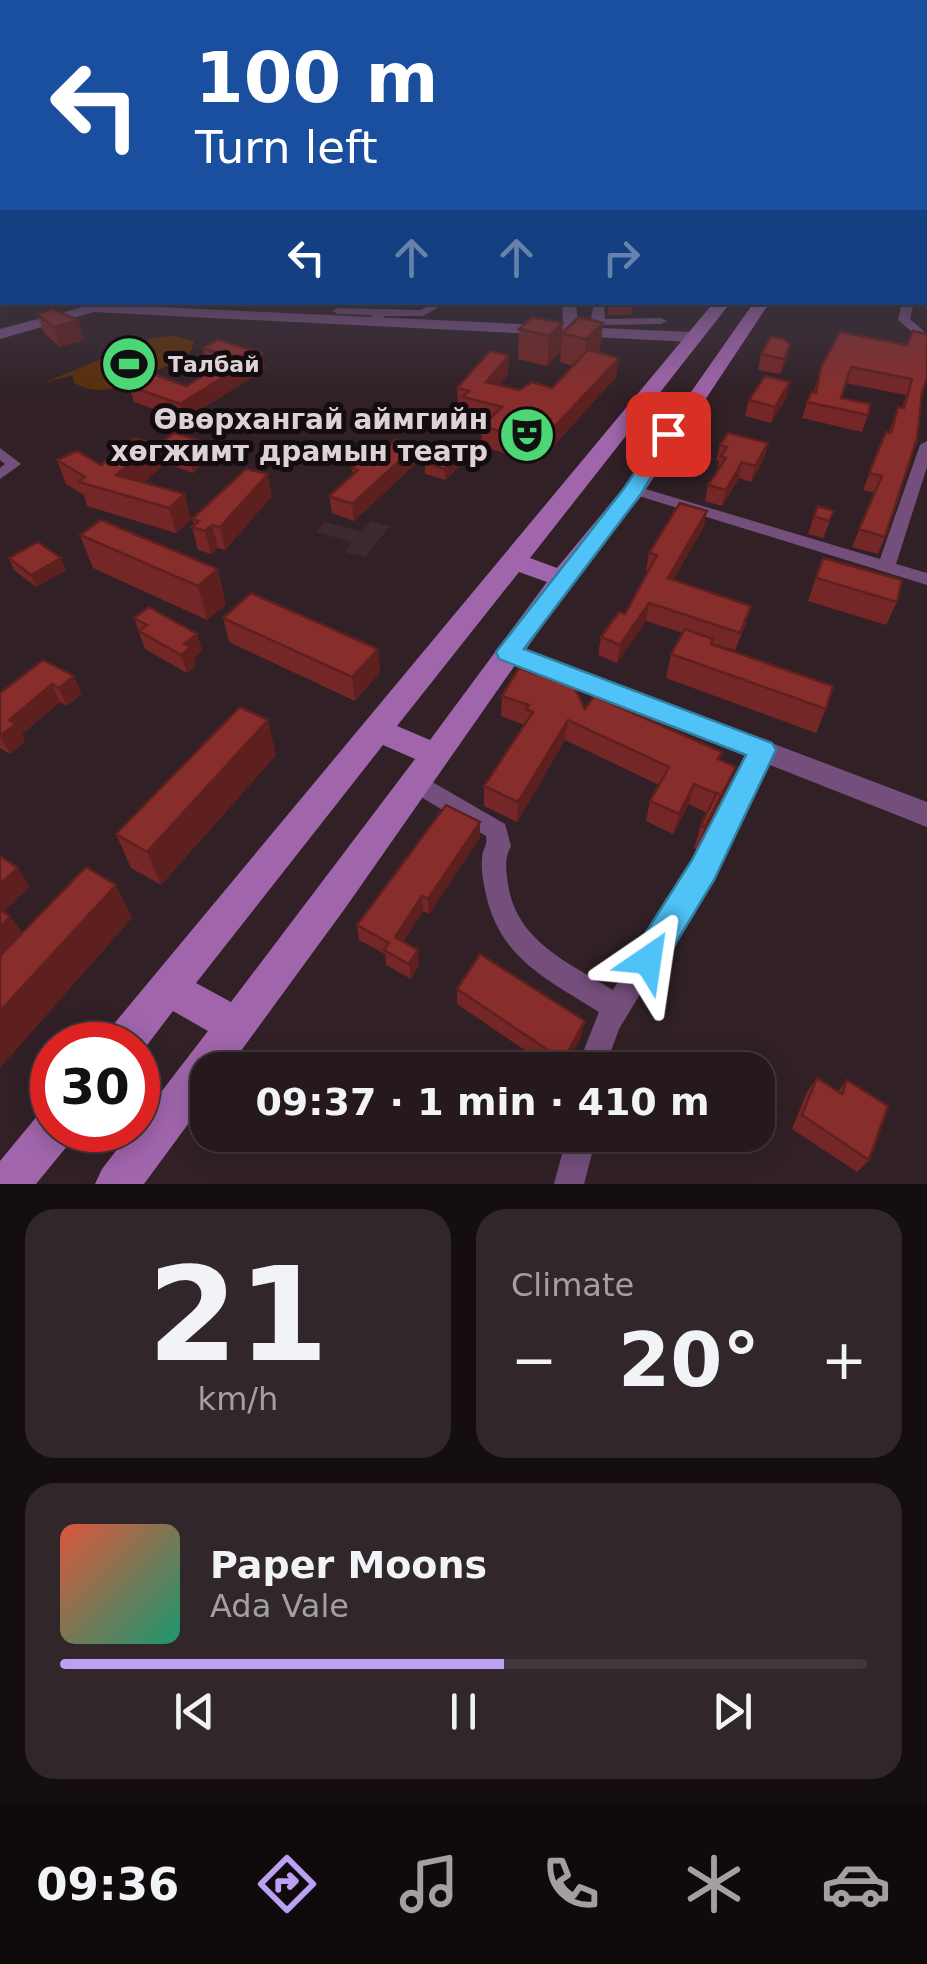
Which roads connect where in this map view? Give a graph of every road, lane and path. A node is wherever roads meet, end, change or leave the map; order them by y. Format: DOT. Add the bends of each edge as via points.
graph roads {
  1 [pos="438,305"];
  2 [pos="569,305"];
  3 [pos="720,305"];
  4 [pos="760,305"];
  5 [pos="907,305"];
  6 [pos="86,306"];
  7 [pos="598,306"];
  8 [pos="220,308"];
  9 [pos="338,311"];
  10 [pos="377,317"];
  11 [pos="571,331"];
  12 [pos="0,334"];
  13 [pos="683,337"];
  14 [pos="927,340"];
  15 [pos="625,423"];
  16 [pos="668,434"];
  17 [pos="927,446"];
  18 [pos="0,452"];
  19 [pos="0,475"];
  20 [pos="634,490"];
  21 [pos="512,560"];
  22 [pos="886,567"];
  23 [pos="562,579"];
  24 [pos="927,579"];
  25 [pos="508,652"];
  26 [pos="374,729"];
  27 [pos="762,750"];
  28 [pos="434,754"];
  29 [pos="414,782"];
  30 [pos="927,815"];
  31 [pos="168,988"];
  32 [pos="617,1008"];
  33 [pos="141,1022"];
  34 [pos="234,1024"];
  35 [pos="598,1052"];
  36 [pos="35,1152"];
  37 [pos="577,1152"];
  38 [pos="9,1184"];
  39 [pos="118,1184"];
  40 [pos="568,1184"];
  1 -- 10 [label="street" via="424,313"];
  2 -- 11 [label="street"];
  3 -- 13 [label="main road"];
  4 -- 16 [label="main road"];
  5 -- 14 [label="street" via="904,320"];
  6 -- 8 [label="street"];
  6 -- 12 [label="street"];
  7 -- 13 [label="street" via="602,323 660,320"];
  8 -- 10 [label="street"];
  9 -- 10 [label="street"];
  10 -- 11 [label="street"];
  11 -- 13 [label="street"];
  13 -- 15 [label="main road"];
  15 -- 16 [label="main road"];
  15 -- 21 [label="main road"];
  16 -- 20 [label="main road"];
  17 -- 22 [label="street"];
  18 -- 19 [label="street" via="14,464"];
  20 -- 22 [label="street"];
  20 -- 23 [label="main road"];
  21 -- 23 [label="main road"];
  21 -- 26 [label="main road"];
  22 -- 24 [label="street"];
  23 -- 25 [label="main road"];
  25 -- 27 [label="street"];
  25 -- 28 [label="main road"];
  26 -- 28 [label="main road"];
  26 -- 31 [label="main road"];
  27 -- 30 [label="street"];
  27 -- 32 [label="street" via="703,870"];
  28 -- 29 [label="main road"];
  29 -- 32 [label="street" via="498,832 500,846 492,856 500,916 529,954"];
  29 -- 34 [label="main road"];
  31 -- 33 [label="main road"];
  31 -- 34 [label="main road"];
  32 -- 35 [label="street"];
  34 -- 39 [label="main road"];
  36 -- 38 [label="main road"];
  37 -- 40 [label="street"];
}
